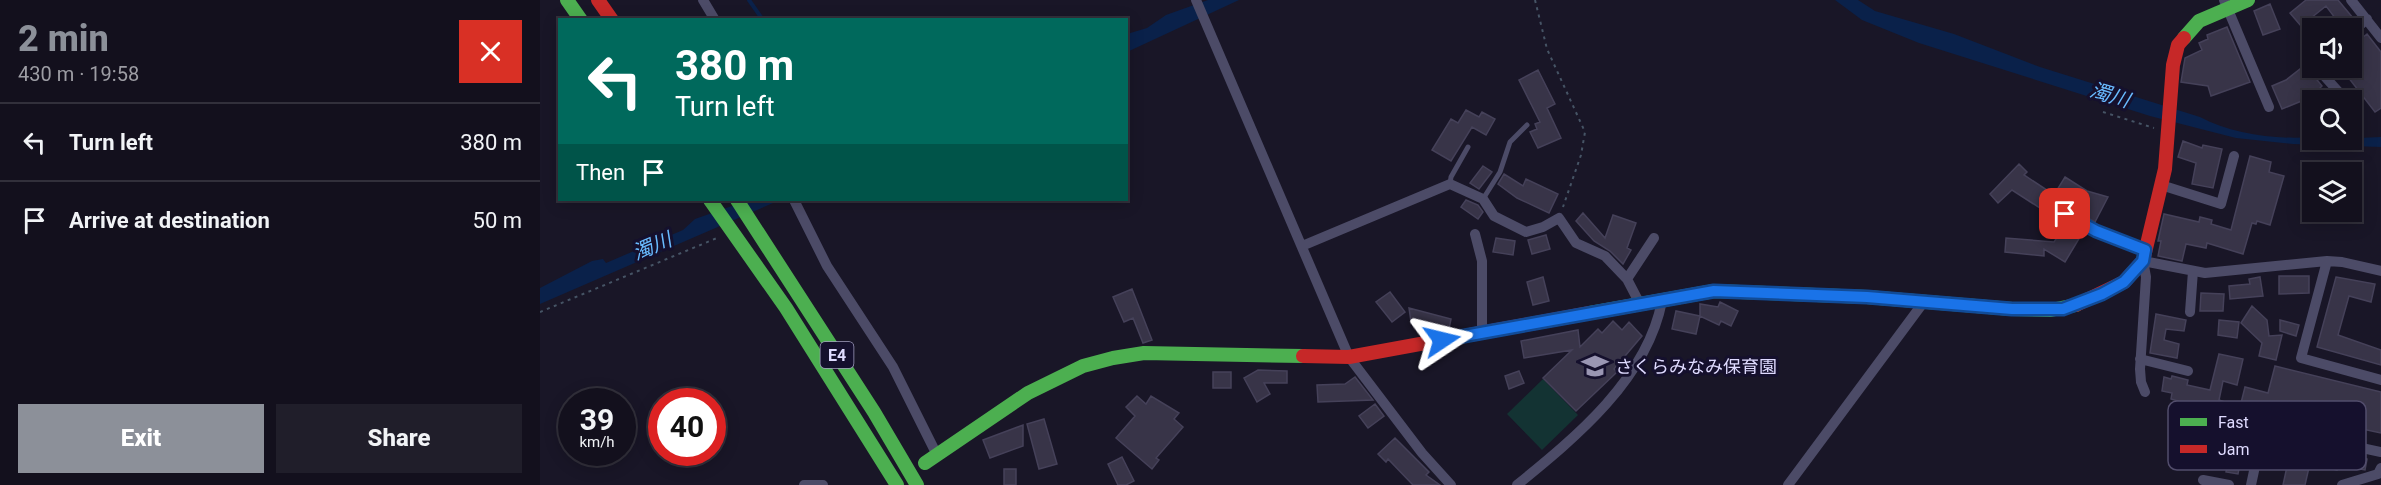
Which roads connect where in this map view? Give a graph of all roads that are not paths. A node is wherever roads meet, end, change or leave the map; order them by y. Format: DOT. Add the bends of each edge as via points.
graph roads {
  1 [pos="567,0"];
  2 [pos="598,0"];
  3 [pos="703,0"];
  4 [pos="1196,0"];
  5 [pos="2248,0"];
  6 [pos="2351,0"];
  7 [pos="2227,4"];
  8 [pos="580,18"];
  9 [pos="611,18"];
  10 [pos="714,18"];
  11 [pos="2367,19"];
  12 [pos="2362,23"];
  13 [pos="2381,38"];
  14 [pos="2326,78"];
  15 [pos="2337,90"];
  16 [pos="2269,107"];
  17 [pos="1527,125"];
  18 [pos="1468,147"];
  19 [pos="2234,156"];
  20 [pos="1450,184"];
  21 [pos="2161,185"];
  22 [pos="1482,199"];
  23 [pos="711,201"];
  24 [pos="738,201"];
  25 [pos="795,201"];
  26 [pos="2053,227"];
  27 [pos="1475,234"];
  28 [pos="1654,238"];
  29 [pos="1302,246"];
  30 [pos="2144,256"];
  31 [pos="2327,261"];
  32 [pos="2193,271"];
  33 [pos="2381,271"];
  34 [pos="1627,279"];
  35 [pos="1662,301"];
  36 [pos="1923,303"];
  37 [pos="1640,304"];
  38 [pos="2190,312"];
  39 [pos="1482,333"];
  40 [pos="1349,357"];
  41 [pos="2140,359"];
  42 [pos="2188,371"];
  43 [pos="2381,380"];
  44 [pos="2145,392"];
  45 [pos="2366,449"];
  46 [pos="2381,452"];
  47 [pos="931,459"];
  48 [pos="2254,470"];
  49 [pos="2381,470"];
  50 [pos="2204,480"];
  51 [pos="804,485"];
  52 [pos="823,485"];
  53 [pos="897,485"];
  54 [pos="917,485"];
  55 [pos="1451,485"];
  56 [pos="1517,485"];
  57 [pos="1788,485"];
  58 [pos="2229,485"];
  59 [pos="2251,485"];
  60 [pos="2342,485"];
  1 -- 8 [label="main road"];
  2 -- 9 [label="main road"];
  3 -- 10 [label="street"];
  4 -- 29 [label="street"];
  5 -- 7 [label="main road"];
  6 -- 11 [label="street"];
  7 -- 16 [label="street"];
  7 -- 21 [label="main road" via="2184,35 2174,56"];
  11 -- 12 [label="street"];
  11 -- 13 [label="street"];
  14 -- 15 [label="street"];
  17 -- 22 [label="lane" via="1510,142 1500,172"];
  18 -- 20 [label="lane"];
  19 -- 21 [label="street" via="2221,204"];
  20 -- 22 [label="street"];
  20 -- 29 [label="street"];
  21 -- 30 [label="main road"];
  22 -- 34 [label="street" via="1494,216 1526,232 1559,218 1576,243 1605,256"];
  23 -- 53 [label="main road, E4" via="792,318"];
  24 -- 54 [label="main road, E4"];
  25 -- 47 [label="street" via="827,266 893,367"];
  26 -- 30 [label="street" via="2065,214"];
  27 -- 39 [label="street" via="1482,261"];
  28 -- 34 [label="street"];
  29 -- 40 [label="street"];
  30 -- 32 [label="street"];
  30 -- 36 [label="main road" via="2124,282 2063,309"];
  30 -- 41 [label="street"];
  31 -- 32 [label="street"];
  31 -- 33 [label="street"];
  31 -- 43 [label="street" via="2301,358"];
  32 -- 38 [label="street"];
  34 -- 37 [label="street"];
  35 -- 36 [label="main road" via="1714,291 1737,291"];
  35 -- 37 [label="main road"];
  35 -- 56 [label="street" via="1653,333 1635,366 1605,405"];
  36 -- 57 [label="street"];
  37 -- 39 [label="main road"];
  39 -- 40 [label="main road"];
  40 -- 47 [label="main road" via="1144,353 1114,356 1070,370 1018,399"];
  40 -- 55 [label="street"];
  41 -- 42 [label="street"];
  41 -- 44 [label="street"];
  45 -- 46 [label="street"];
  48 -- 59 [label="street"];
  49 -- 60 [label="street"];
  50 -- 58 [label="street"];
  51 -- 52 [label="street"];
}
